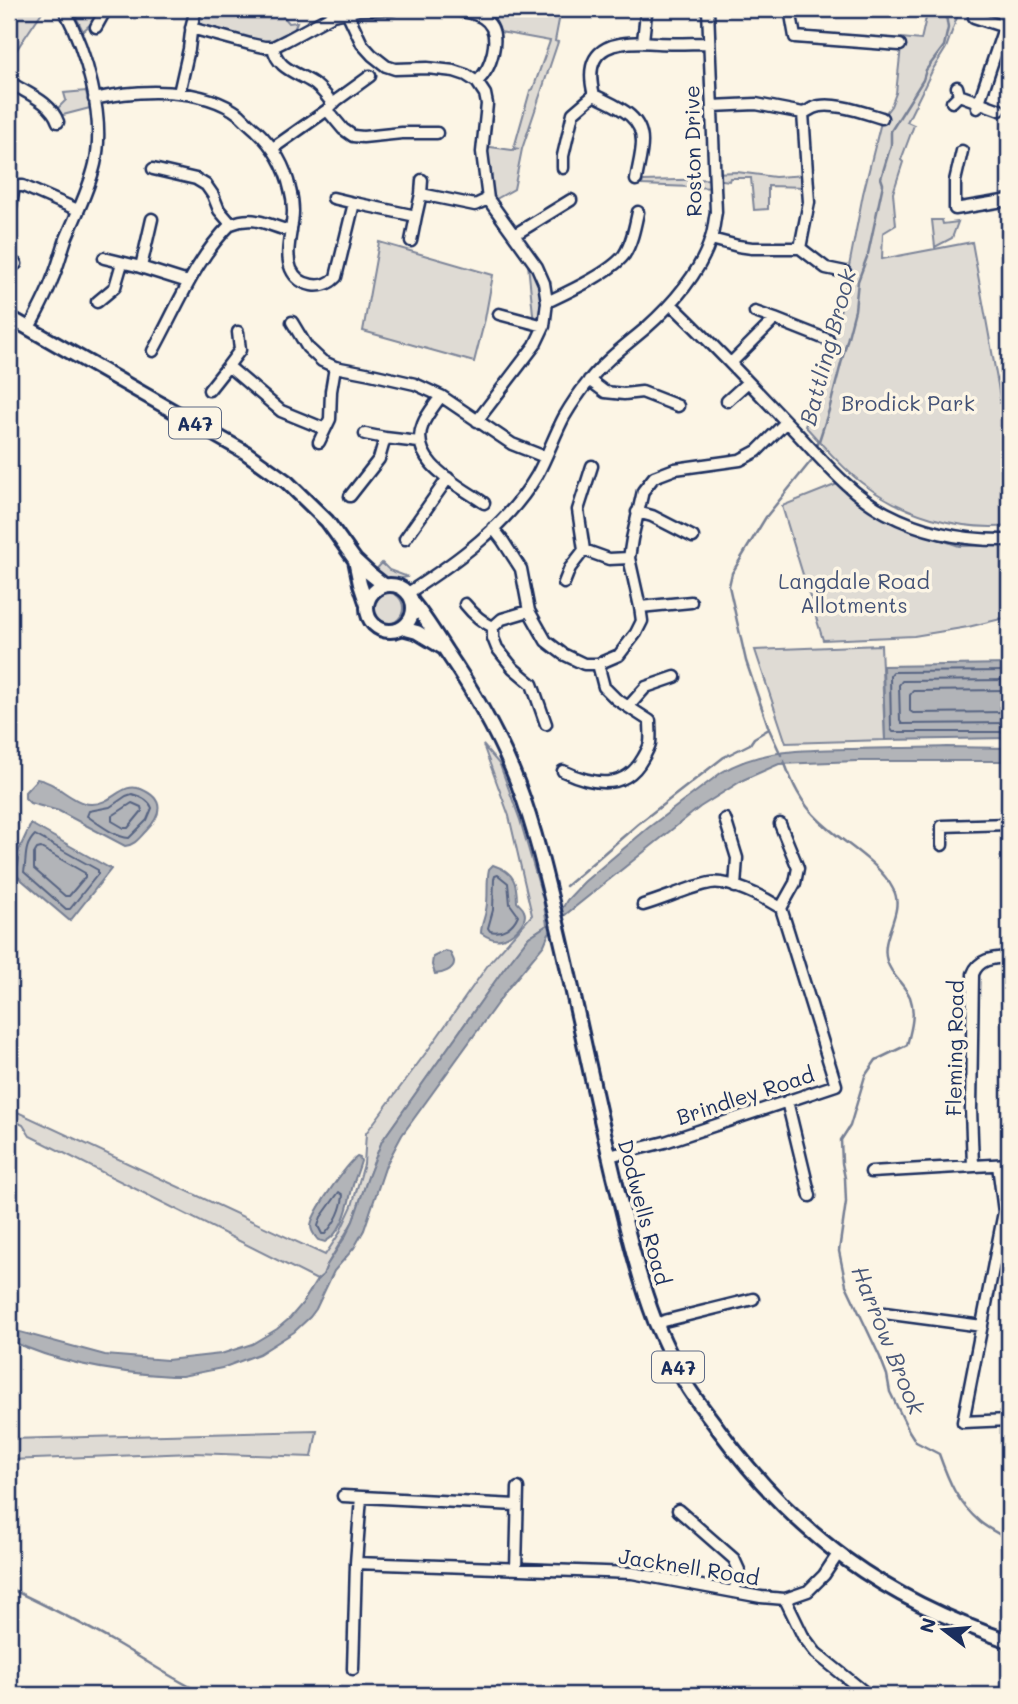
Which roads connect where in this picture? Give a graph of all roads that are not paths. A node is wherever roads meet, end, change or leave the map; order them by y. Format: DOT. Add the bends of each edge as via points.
graph roads {
  1 [pos="64,9"];
  2 [pos="106,9"];
  3 [pos="197,9"];
  4 [pos="393,9"];
  5 [pos="444,9"];
  6 [pos="645,9"];
  7 [pos="708,9"];
  8 [pos="790,9"];
  9 [pos="347,12"];
  10 [pos="1009,13"];
  11 [pos="974,17"];
  12 [pos="96,27"];
  13 [pos="1005,27"];
  14 [pos="191,28"];
  15 [pos="643,41"];
  16 [pos="709,43"];
  17 [pos="900,45"];
  18 [pos="272,47"];
  19 [pos="370,76"];
  20 [pos="477,82"];
  21 [pos="179,93"];
  22 [pos="956,94"];
  23 [pos="9,95"];
  24 [pos="594,95"];
  25 [pos="94,99"];
  26 [pos="978,105"];
  27 [pos="712,106"];
  28 [pos="330,107"];
  29 [pos="1000,110"];
  30 [pos="803,113"];
  31 [pos="882,118"];
  32 [pos="58,122"];
  33 [pos="427,145"];
  34 [pos="273,148"];
  35 [pos="962,151"];
  36 [pos="153,169"];
  37 [pos="563,169"];
  38 [pos="422,180"];
  39 [pos="636,180"];
  40 [pos="11,183"];
  41 [pos="421,194"];
  42 [pos="332,198"];
  43 [pos="488,199"];
  44 [pos="571,200"];
  45 [pos="1009,200"];
  46 [pos="354,203"];
  47 [pos="78,210"];
  48 [pos="638,212"];
  49 [pos="416,216"];
  50 [pos="152,219"];
  51 [pos="9,220"];
  52 [pos="231,224"];
  53 [pos="291,231"];
  54 [pos="514,235"];
  55 [pos="711,239"];
  56 [pos="411,241"];
  57 [pos="800,248"];
  58 [pos="104,258"];
  59 [pos="122,263"];
  60 [pos="141,267"];
  61 [pos="845,272"];
  62 [pos="188,282"];
  63 [pos="97,302"];
  64 [pos="547,302"];
  65 [pos="672,305"];
  66 [pos="755,312"];
  67 [pos="499,314"];
  68 [pos="9,317"];
  69 [pos="775,319"];
  70 [pos="292,323"];
  71 [pos="544,326"];
  72 [pos="29,328"];
  73 [pos="238,332"];
  74 [pos="828,340"];
  75 [pos="153,351"];
  76 [pos="731,363"];
  77 [pos="228,366"];
  78 [pos="335,367"];
  79 [pos="589,380"];
  80 [pos="748,382"];
  81 [pos="209,390"];
  82 [pos="441,396"];
  83 [pos="727,401"];
  84 [pos="678,406"];
  85 [pos="477,421"];
  86 [pos="786,422"];
  87 [pos="325,429"];
  88 [pos="365,434"];
  89 [pos="385,438"];
  90 [pos="319,442"];
  91 [pos="419,442"];
  92 [pos="545,457"];
  93 [pos="592,466"];
  94 [pos="448,478"];
  95 [pos="350,496"];
  96 [pos="484,503"];
  97 [pos="637,512"];
  98 [pos="493,528"];
  99 [pos="694,537"];
  100 [pos="405,539"];
  101 [pos="1009,540"];
  102 [pos="584,550"];
  103 [pos="629,558"];
  104 [pos="355,560"];
  105 [pos="564,583"];
  106 [pos="384,585"];
  107 [pos="411,598"];
  108 [pos="691,602"];
  109 [pos="465,604"];
  110 [pos="367,605"];
  111 [pos="640,607"];
  112 [pos="529,611"];
  113 [pos="494,627"];
  114 [pos="402,628"];
  115 [pos="446,649"];
  116 [pos="598,664"];
  117 [pos="675,677"];
  118 [pos="629,706"];
  119 [pos="546,724"];
  120 [pos="563,771"];
  121 [pos="725,819"];
  122 [pos="780,824"];
  123 [pos="1009,824"];
  124 [pos="942,845"];
  125 [pos="735,887"];
  126 [pos="643,905"];
  127 [pos="781,908"];
  128 [pos="1009,957"];
  129 [pos="787,1101"];
  130 [pos="609,1156"];
  131 [pos="1009,1164"];
  132 [pos="998,1165"];
  133 [pos="973,1166"];
  134 [pos="871,1172"];
  135 [pos="810,1196"];
  136 [pos="753,1299"];
  137 [pos="884,1313"];
  138 [pos="657,1325"];
  139 [pos="982,1326"];
  140 [pos="1009,1420"];
  141 [pos="518,1488"];
  142 [pos="342,1496"];
  143 [pos="361,1497"];
  144 [pos="516,1505"];
  145 [pos="678,1510"];
  146 [pos="838,1554"];
  147 [pos="356,1563"];
  148 [pos="516,1569"];
  149 [pos="734,1592"];
  150 [pos="785,1599"];
  151 [pos="1009,1641"];
  152 [pos="353,1669"];
  153 [pos="868,1695"];
  1 -- 25 [label="street" via="83,52"];
  2 -- 12 [label="street"];
  3 -- 14 [label="street"];
  4 -- 9 [label="street"];
  5 -- 20 [label="street" via="486,19 495,31 492,58"];
  6 -- 15 [label="street"];
  7 -- 16 [label="street, Roston Drive"];
  8 -- 17 [label="street" via="795,37"];
  9 -- 18 [label="street"];
  9 -- 20 [label="street" via="362,44 386,66 454,71"];
  10 -- 13 [label="street"];
  11 -- 13 [label="street"];
  13 -- 26 [label="street"];
  14 -- 18 [label="street"];
  14 -- 21 [label="street"];
  15 -- 16 [label="street"];
  15 -- 24 [label="street" via="607,47 598,54 590,81"];
  16 -- 27 [label="street, Roston Drive"];
  18 -- 28 [label="street" via="277,61 315,85"];
  19 -- 28 [label="street"];
  20 -- 43 [label="street" via="487,104 482,152"];
  21 -- 25 [label="street" via="150,91"];
  21 -- 34 [label="street" via="213,101 238,114"];
  22 -- 26 [label="street"];
  23 -- 32 [label="street" via="14,84 47,105"];
  24 -- 37 [label="street" via="573,113"];
  24 -- 39 [label="street" via="629,113 640,130"];
  25 -- 47 [label="street" via="97,153"];
  26 -- 29 [label="street"];
  27 -- 30 [label="street" via="756,104"];
  27 -- 55 [label="street, Roston Drive" via="716,212"];
  28 -- 33 [label="street" via="353,136 432,133"];
  28 -- 34 [label="street"];
  30 -- 31 [label="street" via="829,105"];
  30 -- 57 [label="street" via="809,205"];
  34 -- 53 [label="street" via="290,188"];
  35 -- 45 [label="street" via="955,209"];
  36 -- 52 [label="street" via="206,185"];
  38 -- 41 [label="street"];
  40 -- 47 [label="street"];
  40 -- 51 [label="street"];
  41 -- 43 [label="street" via="475,205"];
  41 -- 49 [label="street"];
  42 -- 46 [label="street"];
  43 -- 54 [label="street"];
  44 -- 54 [label="street"];
  46 -- 49 [label="street"];
  46 -- 53 [label="street" via="331,282 311,285 298,280 288,259"];
  47 -- 72 [label="street" via="53,280"];
  48 -- 64 [label="street" via="624,254 610,268"];
  49 -- 56 [label="street"];
  50 -- 60 [label="street"];
  52 -- 53 [label="street" via="254,219"];
  52 -- 62 [label="street"];
  54 -- 64 [label="street" via="537,267"];
  55 -- 57 [label="street" via="752,248"];
  55 -- 65 [label="street, Roston Drive"];
  57 -- 61 [label="street" via="826,268"];
  58 -- 59 [label="street"];
  59 -- 60 [label="street"];
  59 -- 63 [label="street" via="115,287"];
  60 -- 62 [label="street"];
  62 -- 75 [label="street"];
  64 -- 71 [label="street"];
  65 -- 76 [label="street"];
  65 -- 79 [label="street, Roston Drive"];
  66 -- 69 [label="street"];
  67 -- 71 [label="street"];
  68 -- 72 [label="main road, A47"];
  69 -- 74 [label="street"];
  69 -- 76 [label="street"];
  70 -- 78 [label="street" via="307,346"];
  71 -- 85 [label="street" via="535,345"];
  72 -- 104 [label="main road, A47" via="245,452 287,482 327,521"];
  73 -- 77 [label="street" via="240,349"];
  76 -- 80 [label="street"];
  77 -- 81 [label="street"];
  77 -- 87 [label="street" via="281,411"];
  78 -- 82 [label="street" via="415,384"];
  78 -- 87 [label="street"];
  79 -- 84 [label="street" via="605,391 642,392"];
  79 -- 92 [label="street, Roston Drive"];
  80 -- 83 [label="street"];
  80 -- 86 [label="street"];
  82 -- 85 [label="street"];
  82 -- 91 [label="street" via="423,425"];
  85 -- 92 [label="street" via="512,444"];
  86 -- 97 [label="street" via="757,451 740,460 676,468 654,477 643,491"];
  86 -- 101 [label="street" via="856,492 884,512 936,533"];
  87 -- 90 [label="street"];
  88 -- 89 [label="street"];
  89 -- 91 [label="street"];
  89 -- 95 [label="street" via="379,459"];
  91 -- 94 [label="street" via="428,461"];
  92 -- 98 [label="street, Roston Drive" via="520,500"];
  93 -- 102 [label="street" via="578,510"];
  94 -- 96 [label="street"];
  94 -- 100 [label="street"];
  97 -- 99 [label="street"];
  97 -- 103 [label="street"];
  98 -- 107 [label="street, Roston Drive"];
  98 -- 112 [label="street" via="521,569"];
  102 -- 103 [label="street" via="609,559"];
  102 -- 105 [label="street"];
  103 -- 111 [label="street"];
  104 -- 106 [label="main road, A47"];
  104 -- 110 [label="main road, A47"];
  106 -- 107 [label="main road" via="397,585"];
  106 -- 110 [label="main road" via="373,592"];
  107 -- 114 [label="main road" via="411,618"];
  107 -- 115 [label="main road, Dodwells Road / A47"];
  108 -- 111 [label="street"];
  109 -- 113 [label="street"];
  110 -- 114 [label="main road" via="369,619 380,629"];
  111 -- 116 [label="street" via="642,621 636,633 619,655"];
  112 -- 113 [label="street" via="502,619"];
  112 -- 116 [label="street" via="547,641 563,654 584,664"];
  113 -- 119 [label="street" via="497,648 532,684"];
  114 -- 115 [label="main road, Dodwells Road / A47"];
  115 -- 130 [label="main road, Dodwells Road / A47" via="472,690 517,782 552,902"];
  116 -- 118 [label="street" via="604,687"];
  117 -- 118 [label="street" via="646,687"];
  118 -- 120 [label="street" via="650,721 650,746 638,769 618,781 598,783"];
  121 -- 125 [label="street" via="737,858"];
  122 -- 127 [label="street" via="798,868 796,883"];
  123 -- 124 [label="street" via="942,826"];
  125 -- 126 [label="street" via="712,882"];
  125 -- 127 [label="street"];
  127 -- 129 [label="street, Brindley Road" via="836,1085"];
  128 -- 133 [label="street, Fleming Road" via="985,960 973,974"];
  129 -- 130 [label="street, Brindley Road"];
  129 -- 135 [label="street"];
  130 -- 138 [label="main road, Dodwells Road / A47"];
  131 -- 132 [label="street"];
  132 -- 133 [label="street"];
  132 -- 139 [label="street" via="1004,1212"];
  133 -- 134 [label="street"];
  136 -- 138 [label="street"];
  137 -- 139 [label="street"];
  138 -- 146 [label="main road, Dodwells Road / A47" via="689,1390 731,1446 791,1515"];
  139 -- 140 [label="street" via="963,1422"];
  141 -- 144 [label="street"];
  142 -- 143 [label="street"];
  143 -- 144 [label="street"];
  143 -- 147 [label="street"];
  144 -- 148 [label="street"];
  145 -- 149 [label="street" via="734,1559 739,1570"];
  146 -- 150 [label="street, Jacknell Road" via="808,1591"];
  146 -- 151 [label="main road, Dodwells Road / A47" via="917,1603"];
  147 -- 148 [label="street, Jacknell Road"];
  147 -- 152 [label="street"];
  148 -- 149 [label="street, Jacknell Road" via="632,1573"];
  149 -- 150 [label="street, Jacknell Road"];
  150 -- 153 [label="street" via="816,1653"];
}
